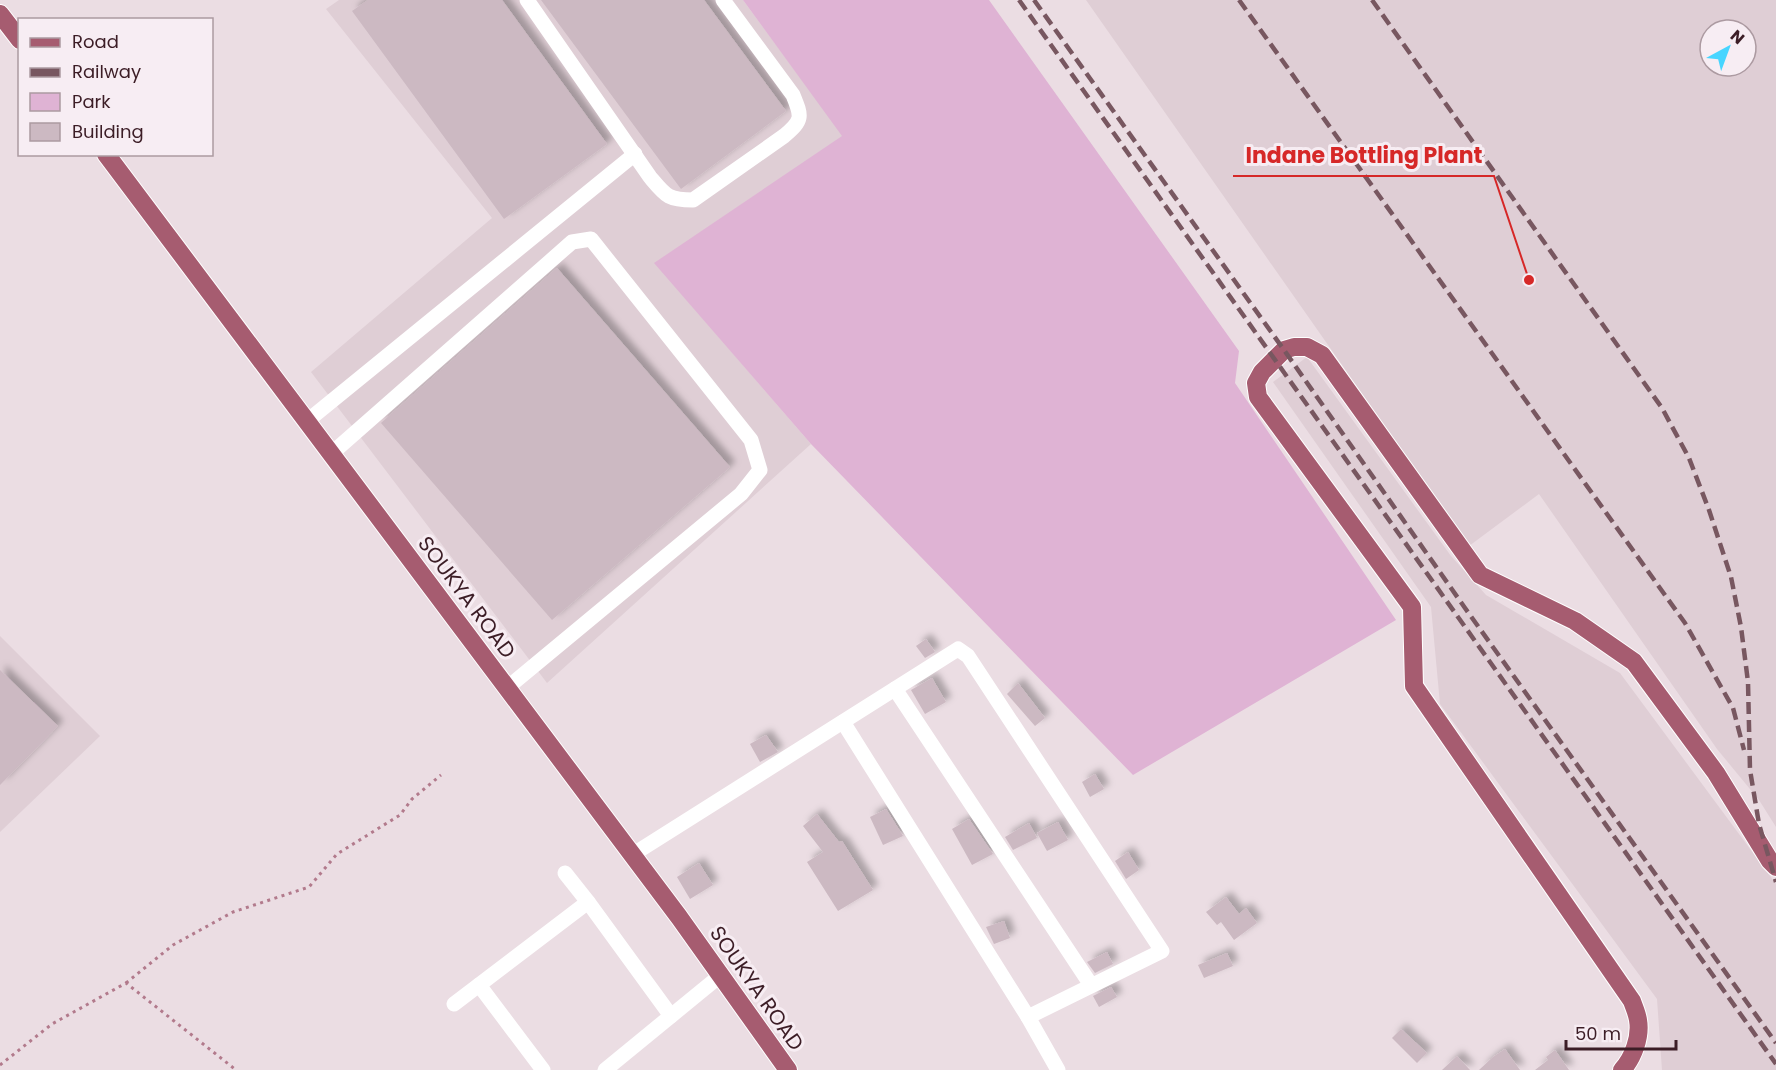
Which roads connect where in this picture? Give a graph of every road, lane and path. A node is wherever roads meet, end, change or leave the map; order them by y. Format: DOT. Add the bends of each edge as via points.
graph roads {
  1 [pos="527,0"];
  2 [pos="723,0"];
  3 [pos="0,14"];
  4 [pos="18,37"];
  5 [pos="635,154"];
  6 [pos="107,156"];
  7 [pos="306,422"];
  8 [pos="331,454"];
  9 [pos="507,688"];
  10 [pos="895,688"];
  11 [pos="843,722"];
  12 [pos="441,775"];
  13 [pos="632,855"];
  14 [pos="1776,867"];
  15 [pos="565,873"];
  16 [pos="588,902"];
  17 [pos="721,975"];
  18 [pos="126,983"];
  19 [pos="479,985"];
  20 [pos="1091,985"];
  21 [pos="454,1004"];
  22 [pos="671,1016"];
  23 [pos="1028,1017"];
  24 [pos="0,1065"];
  25 [pos="236,1070"];
  26 [pos="543,1070"];
  27 [pos="605,1070"];
  28 [pos="788,1070"];
  29 [pos="1058,1070"];
  30 [pos="1622,1070"];
  1 -- 5 [label="street"];
  2 -- 5 [label="street" via="793,95 800,112 796,126 693,200 676,200 664,194"];
  3 -- 4 [label="main road"];
  5 -- 7 [label="street"];
  6 -- 7 [label="main road, SOUKYA ROAD"];
  7 -- 8 [label="main road, SOUKYA ROAD"];
  8 -- 9 [label="main road, SOUKYA ROAD"];
  8 -- 9 [label="street" via="572,242 591,239 751,440 760,470 741,494"];
  9 -- 13 [label="main road, SOUKYA ROAD"];
  10 -- 11 [label="street"];
  10 -- 20 [label="street"];
  10 -- 20 [label="street" via="958,649 968,656 1162,951"];
  11 -- 13 [label="street"];
  11 -- 23 [label="street"];
  12 -- 18 [label="path" via="412,799 400,815 337,854 309,887 233,912 173,945"];
  13 -- 17 [label="main road, SOUKYA ROAD"];
  14 -- 30 [label="main road" via="1716,773 1634,662 1575,621 1480,575 1322,355 1307,347 1294,347 1274,359 1256,383 1258,397 1412,607 1414,686 1632,1001 1639,1021 1636,1043"];
  15 -- 16 [label="street"];
  16 -- 19 [label="street"];
  16 -- 22 [label="street"];
  17 -- 22 [label="street"];
  17 -- 28 [label="main road, SOUKYA ROAD"];
  18 -- 24 [label="path" via="52,1024"];
  18 -- 25 [label="path"];
  19 -- 21 [label="street"];
  19 -- 26 [label="street"];
  20 -- 23 [label="street"];
  22 -- 27 [label="street"];
  23 -- 29 [label="street"];
}
